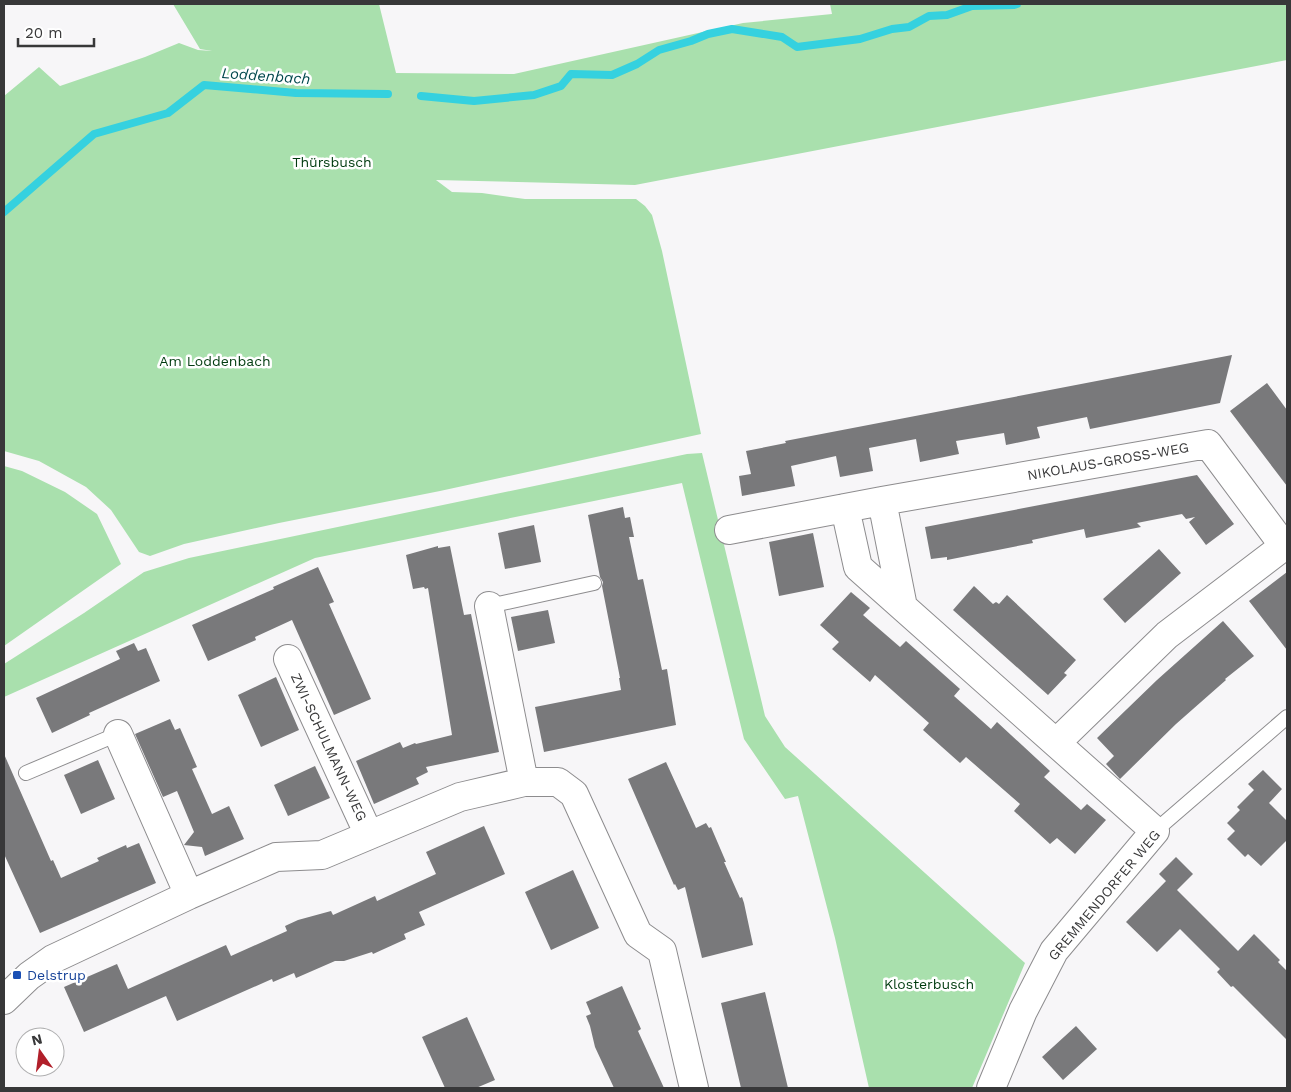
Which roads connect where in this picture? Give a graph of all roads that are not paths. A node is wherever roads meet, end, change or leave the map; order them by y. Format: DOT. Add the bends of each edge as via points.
graph roads {
  1 [pos="882,501"];
  2 [pos="845,508"];
  3 [pos="729,530"];
  4 [pos="1285,544"];
  5 [pos="594,583"];
  6 [pos="489,606"];
  7 [pos="903,607"];
  8 [pos="288,659"];
  9 [pos="1287,717"];
  10 [pos="118,734"];
  11 [pos="1056,743"];
  12 [pos="26,773"];
  13 [pos="524,782"];
  14 [pos="1155,831"];
  15 [pos="369,835"];
  16 [pos="189,895"];
  17 [pos="6,998"];
  18 [pos="694,1088"];
  19 [pos="991,1088"];
  1 -- 2 [label="street, NIKOLAUS-GROSS-WEG"];
  1 -- 4 [label="street, NIKOLAUS-GROSS-WEG" via="1208,444"];
  1 -- 7 [label="street"];
  2 -- 3 [label="street, NIKOLAUS-GROSS-WEG"];
  2 -- 7 [label="street" via="858,568"];
  4 -- 11 [label="street, NIKOLAUS-GROSS-WEG" via="1167,635"];
  5 -- 6 [label="lane"];
  6 -- 13 [label="street"];
  7 -- 11 [label="street"];
  8 -- 15 [label="street, ZWI-SCHULMANN-WEG"];
  9 -- 14 [label="lane, GREMMENDORFER WEG"];
  10 -- 12 [label="lane"];
  10 -- 16 [label="street"];
  11 -- 14 [label="street"];
  13 -- 15 [label="street, ZWI-SCHULMANN-WEG" via="460,797"];
  13 -- 18 [label="street, ZWI-SCHULMANN-WEG" via="558,782 574,794 638,934 662,951"];
  14 -- 19 [label="street, GREMMENDORFER WEG" via="1054,951 1023,1011"];
  15 -- 16 [label="street, ZWI-SCHULMANN-WEG" via="322,855 276,858"];
  16 -- 17 [label="street, ZWI-SCHULMANN-WEG" via="53,959"];
}
